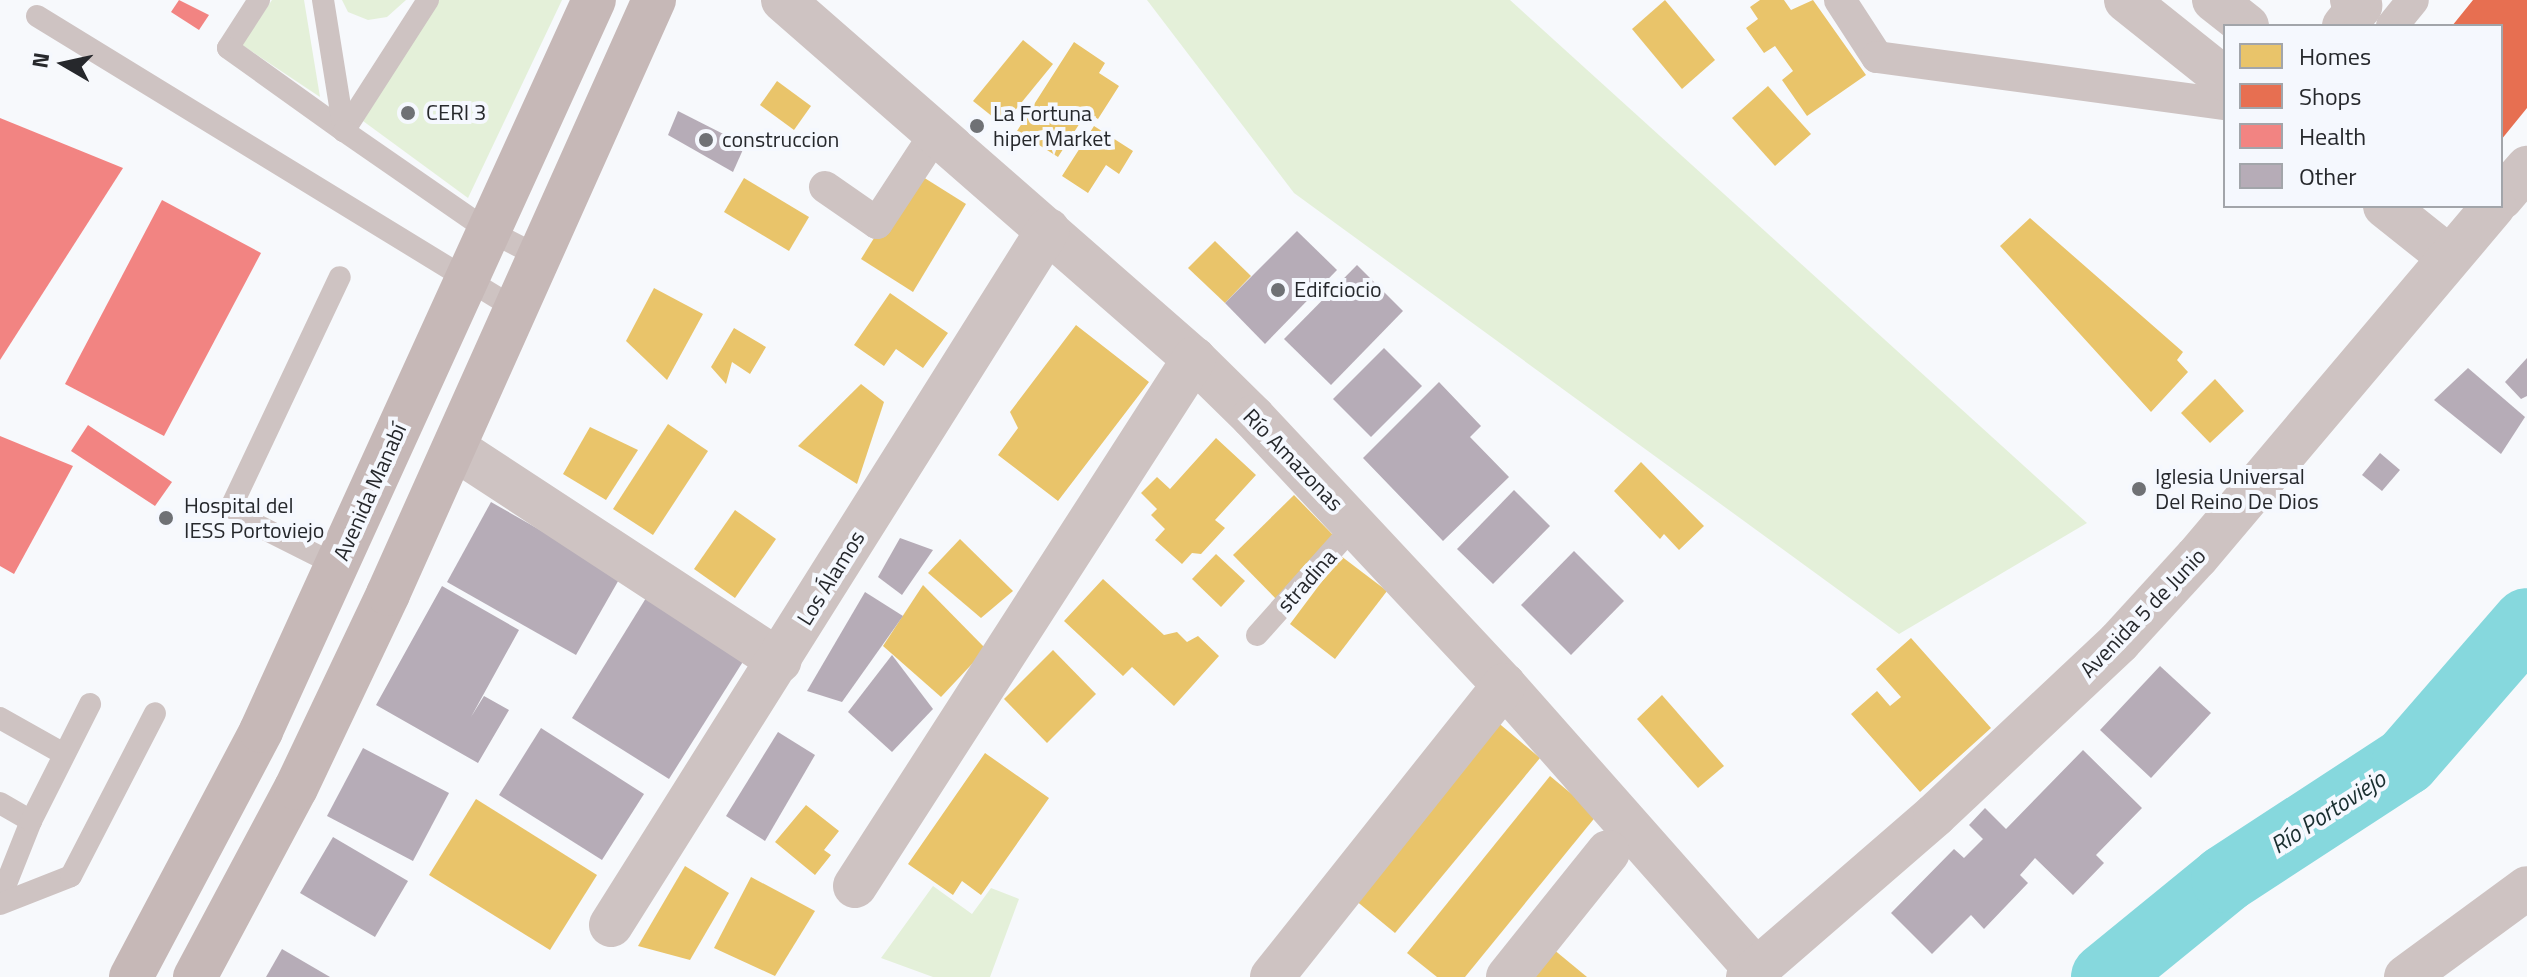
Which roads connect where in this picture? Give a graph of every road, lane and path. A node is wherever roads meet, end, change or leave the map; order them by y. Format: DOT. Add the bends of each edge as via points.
graph roads {
  1 [pos="259,0"];
  2 [pos="323,0"];
  3 [pos="428,0"];
  4 [pos="594,0"];
  5 [pos="654,0"];
  6 [pos="783,0"];
  7 [pos="1840,0"];
  8 [pos="2126,0"];
  9 [pos="2214,0"];
  10 [pos="2352,0"];
  11 [pos="2413,0"];
  12 [pos="37,16"];
  13 [pos="2244,24"];
  14 [pos="2346,24"];
  15 [pos="2394,24"];
  16 [pos="2223,77"];
  17 [pos="2223,104"];
  18 [pos="344,131"];
  19 [pos="936,133"];
  20 [pos="2527,168"];
  21 [pos="825,187"];
  22 [pos="2503,191"];
  23 [pos="2388,208"];
  24 [pos="2485,208"];
  25 [pos="487,230"];
  26 [pos="1048,230"];
  27 [pos="538,256"];
  28 [pos="2449,257"];
  29 [pos="340,277"];
  30 [pos="466,278"];
  31 [pos="514,308"];
  32 [pos="1194,359"];
  33 [pos="454,448"];
  34 [pos="1355,525"];
  35 [pos="338,566"];
  36 [pos="1257,635"];
  37 [pos="779,661"];
  38 [pos="1504,685"];
  39 [pos="90,704"];
  40 [pos="155,713"];
  41 [pos="0,718"];
  42 [pos="64,754"];
  43 [pos="0,803"];
  44 [pos="31,821"];
  45 [pos="1608,852"];
  46 [pos="855,886"];
  47 [pos="2527,888"];
  48 [pos="0,901"];
  49 [pos="611,925"];
  50 [pos="1752,973"];
  51 [pos="131,977"];
  52 [pos="195,977"];
  53 [pos="1272,977"];
  54 [pos="1508,977"];
  55 [pos="2406,977"];
  1 -- 18 [label="lane" via="228,48"];
  2 -- 18 [label="lane"];
  3 -- 18 [label="lane"];
  4 -- 25 [label="main road, Avenida Manabí"];
  5 -- 27 [label="main road"];
  6 -- 19 [label="street, Río Amazonas"];
  7 -- 17 [label="street" via="1877,57"];
  8 -- 16 [label="street"];
  9 -- 13 [label="street"];
  10 -- 14 [label="street" via="2360,6"];
  11 -- 15 [label="street"];
  12 -- 30 [label="lane"];
  18 -- 25 [label="lane"];
  19 -- 21 [label="street" via="877,223"];
  19 -- 26 [label="street, Río Amazonas"];
  20 -- 22 [label="street, Avenida 5 de Junio"];
  23 -- 28 [label="street"];
  24 -- 28 [label="street, Avenida 5 de Junio"];
  25 -- 27 [label="lane"];
  25 -- 30 [label="main road, Avenida Manabí"];
  26 -- 32 [label="street, Río Amazonas"];
  26 -- 37 [label="street, Los Álamos"];
  27 -- 31 [label="main road"];
  28 -- 50 [label="street, Avenida 5 de Junio" via="2119,642 1935,815"];
  29 -- 35 [label="lane" via="232,505 241,517"];
  30 -- 31 [label="lane"];
  30 -- 35 [label="main road, Avenida Manabí"];
  31 -- 33 [label="main road"];
  32 -- 34 [label="street, Río Amazonas"];
  32 -- 46 [label="street"];
  33 -- 37 [label="street"];
  33 -- 52 [label="main road" via="296,788"];
  34 -- 36 [label="lane, stradina"];
  34 -- 38 [label="street, Río Amazonas"];
  35 -- 51 [label="main road, Avenida Manabí" via="261,731"];
  37 -- 49 [label="street, Los Álamos"];
  38 -- 50 [label="street, Río Amazonas"];
  38 -- 53 [label="street"];
  39 -- 42 [label="lane"];
  40 -- 48 [label="lane" via="71,876"];
  41 -- 42 [label="lane"];
  42 -- 44 [label="lane"];
  43 -- 44 [label="lane"];
  44 -- 48 [label="lane"];
  45 -- 54 [label="street"];
  47 -- 55 [label="street"];
}
